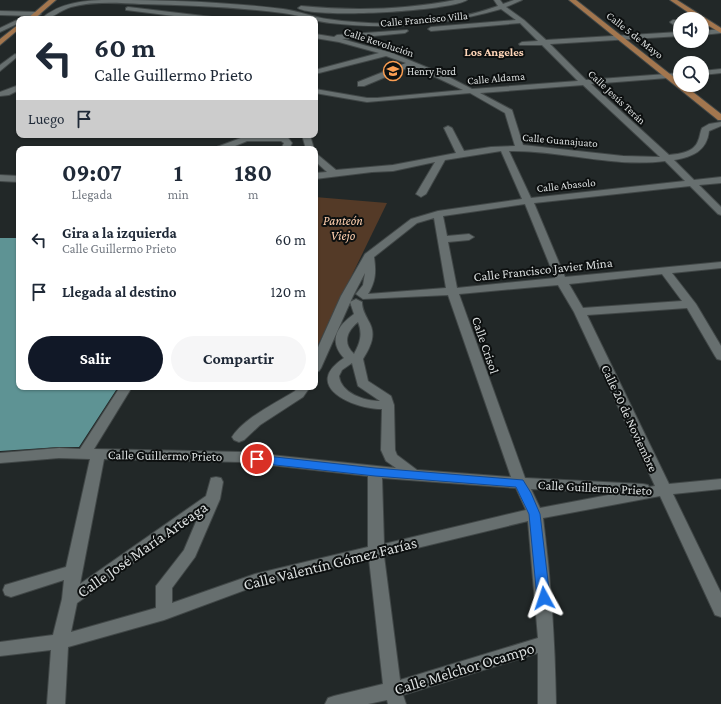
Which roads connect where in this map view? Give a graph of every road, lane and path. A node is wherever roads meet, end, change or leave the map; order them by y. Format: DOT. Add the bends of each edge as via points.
graph roads {
  1 [pos="53,0"];
  2 [pos="215,0"];
  3 [pos="238,0"];
  4 [pos="464,0"];
  5 [pos="497,0"];
  6 [pos="519,0"];
  7 [pos="572,0"];
  8 [pos="673,0"];
  9 [pos="139,1"];
  10 [pos="330,5"];
  11 [pos="66,6"];
  12 [pos="209,6"];
  13 [pos="503,8"];
  14 [pos="324,10"];
  15 [pos="691,12"];
  16 [pos="0,13"];
  17 [pos="38,14"];
  18 [pos="35,16"];
  19 [pos="49,16"];
  20 [pos="196,16"];
  21 [pos="308,16"];
  22 [pos="316,16"];
  23 [pos="318,19"];
  24 [pos="522,21"];
  25 [pos="16,22"];
  26 [pos="709,24"];
  27 [pos="16,29"];
  28 [pos="709,29"];
  29 [pos="0,30"];
  30 [pos="719,30"];
  31 [pos="709,32"];
  32 [pos="673,34"];
  33 [pos="318,36"];
  34 [pos="327,38"];
  35 [pos="620,38"];
  36 [pos="0,43"];
  37 [pos="543,43"];
  38 [pos="522,44"];
  39 [pos="386,54"];
  40 [pos="16,58"];
  41 [pos="411,64"];
  42 [pos="0,69"];
  43 [pos="318,71"];
  44 [pos="721,71"];
  45 [pos="709,72"];
  46 [pos="668,76"];
  47 [pos="673,76"];
  48 [pos="584,82"];
  49 [pos="360,84"];
  50 [pos="16,88"];
  51 [pos="472,91"];
  52 [pos="0,94"];
  53 [pos="318,94"];
  54 [pos="721,118"];
  55 [pos="721,124"];
  56 [pos="448,128"];
  57 [pos="258,138"];
  58 [pos="228,146"];
  59 [pos="520,148"];
  60 [pos="504,149"];
  61 [pos="461,154"];
  62 [pos="441,159"];
  63 [pos="668,159"];
  64 [pos="318,160"];
  65 [pos="334,173"];
  66 [pos="318,176"];
  67 [pos="0,178"];
  68 [pos="16,179"];
  69 [pos="721,180"];
  70 [pos="694,184"];
  71 [pos="421,194"];
  72 [pos="528,201"];
  73 [pos="721,212"];
  74 [pos="438,214"];
  75 [pos="469,237"];
  76 [pos="443,239"];
  77 [pos="369,256"];
  78 [pos="721,265"];
  79 [pos="666,271"];
  80 [pos="561,280"];
  81 [pos="452,291"];
  82 [pos="362,298"];
  83 [pos="690,304"];
  84 [pos="580,312"];
  85 [pos="360,315"];
  86 [pos="721,356"];
  87 [pos="354,358"];
  88 [pos="318,361"];
  89 [pos="362,383"];
  90 [pos="124,390"];
  91 [pos="302,390"];
  92 [pos="343,394"];
  93 [pos="388,405"];
  94 [pos="239,437"];
  95 [pos="91,453"];
  96 [pos="0,458"];
  97 [pos="375,472"];
  98 [pos="414,475"];
  99 [pos="216,482"];
  100 [pos="520,483"];
  101 [pos="721,484"];
  102 [pos="664,490"];
  103 [pos="213,500"];
  104 [pos="535,514"];
  105 [pos="376,552"];
  106 [pos="73,571"];
  107 [pos="11,590"];
  108 [pos="70,599"];
  109 [pos="721,610"];
  110 [pos="164,613"];
  111 [pos="60,642"];
  112 [pos="547,643"];
  113 [pos="0,649"];
  114 [pos="395,697"];
  115 [pos="56,704"];
  116 [pos="334,704"];
  117 [pos="547,704"];
  1 -- 17 [label="main road"];
  2 -- 12 [label="street"];
  3 -- 14 [label="street"];
  4 -- 14 [label="street" via="392,11"];
  5 -- 13 [label="street, Calle Jesús Terán"];
  6 -- 13 [label="street"];
  7 -- 35 [label="main road, Calle 5 de Mayo"];
  8 -- 15 [label="main road"];
  9 -- 11 [label="street" via="93,1"];
  9 -- 12 [label="street"];
  10 -- 14 [label="street"];
  11 -- 19 [label="street"];
  11 -- 20 [label="street"];
  12 -- 20 [label="street"];
  12 -- 21 [label="street" via="301,13"];
  13 -- 23 [label="street" via="481,14 410,24"];
  13 -- 24 [label="street, Calle Jesús Terán"];
  14 -- 22 [label="street"];
  16 -- 17 [label="street"];
  17 -- 18 [label="main road"];
  24 -- 34 [label="street, Calle Francisco Villa"];
  24 -- 37 [label="street, Calle Jesús Terán"];
  25 -- 29 [label="street"];
  26 -- 30 [label="main road"];
  27 -- 36 [label="main road"];
  28 -- 30 [label="street"];
  30 -- 31 [label="street"];
  32 -- 35 [label="street"];
  33 -- 34 [label="street, Calle Revolución"];
  34 -- 39 [label="street, Calle Revolución"];
  35 -- 37 [label="street"];
  35 -- 46 [label="main road, Calle 5 de Mayo"];
  37 -- 38 [label="street"];
  37 -- 48 [label="street, Calle Jesús Terán"];
  39 -- 41 [label="street, Calle Revolución"];
  39 -- 43 [label="street"];
  40 -- 42 [label="street"];
  41 -- 49 [label="street"];
  41 -- 51 [label="street, Calle Revolución"];
  44 -- 45 [label="street"];
  46 -- 47 [label="street, Calle Aldama"];
  46 -- 48 [label="street, Calle Aldama"];
  46 -- 54 [label="main road, Calle 5 de Mayo"];
  48 -- 51 [label="street, Calle Aldama"];
  48 -- 63 [label="street, Calle Jesús Terán"];
  50 -- 52 [label="street"];
  51 -- 53 [label="street, Calle Aldama" via="377,100"];
  51 -- 59 [label="street, Calle Revolución" via="509,112"];
  55 -- 63 [label="street, Calle Guanajuato" via="705,130 702,144 692,153"];
  56 -- 61 [label="street"];
  57 -- 58 [label="street" via="246,139"];
  59 -- 60 [label="street, Calle Guanajuato"];
  59 -- 63 [label="street, Calle Guanajuato"];
  60 -- 61 [label="street, Calle Guanajuato"];
  60 -- 72 [label="street, Calle 20 de Noviembre"];
  61 -- 62 [label="street, Calle Guanajuato"];
  62 -- 65 [label="street, Calle Guanajuato" via="398,168"];
  62 -- 71 [label="street"];
  63 -- 70 [label="street, Calle Jesús Terán"];
  64 -- 65 [label="street"];
  65 -- 66 [label="street, Calle Guanajuato"];
  67 -- 68 [label="street"];
  69 -- 70 [label="street, Calle Abasolo"];
  70 -- 72 [label="street, Calle Abasolo"];
  70 -- 73 [label="street, Calle Jesús Terán"];
  72 -- 74 [label="street, Calle Abasolo"];
  72 -- 80 [label="street, Calle 20 de Noviembre"];
  74 -- 76 [label="street, Calle Crisol"];
  74 -- 77 [label="street, Calle Abasolo" via="414,221"];
  75 -- 76 [label="street"];
  76 -- 81 [label="street, Calle Crisol"];
  77 -- 82 [label="street" via="372,274"];
  77 -- 88 [label="street" via="347,296"];
  78 -- 79 [label="street, Calle Francisco Javier Mina"];
  79 -- 80 [label="street, Calle Francisco Javier Mina"];
  79 -- 83 [label="street"];
  80 -- 81 [label="street, Calle Francisco Javier Mina"];
  80 -- 84 [label="street, Calle 20 de Noviembre"];
  81 -- 82 [label="street, Calle Francisco Javier Mina"];
  81 -- 100 [label="street, Calle Crisol"];
  82 -- 85 [label="street" via="356,308"];
  83 -- 84 [label="street"];
  83 -- 86 [label="street"];
  84 -- 102 [label="street, Calle 20 de Noviembre"];
  85 -- 87 [label="street" via="368,334 366,345"];
  85 -- 87 [label="street" via="346,327 340,343 342,350"];
  87 -- 89 [label="street"];
  87 -- 92 [label="street" via="336,369 333,377 334,384"];
  89 -- 92 [label="street"];
  89 -- 93 [label="street" via="386,399"];
  90 -- 95 [label="street"];
  91 -- 94 [label="street" via="255,422"];
  92 -- 93 [label="street" via="372,405"];
  93 -- 98 [label="street" via="388,450 391,458"];
  95 -- 96 [label="street, Calle Guillermo Prieto"];
  95 -- 97 [label="street, Calle Guillermo Prieto" via="242,457"];
  95 -- 106 [label="street, Calle José María Arteaga"];
  97 -- 98 [label="street, Calle Guillermo Prieto"];
  97 -- 105 [label="street"];
  98 -- 100 [label="street, Calle Guillermo Prieto"];
  99 -- 103 [label="street"];
  100 -- 102 [label="street, Calle Guillermo Prieto"];
  100 -- 104 [label="street, Calle Crisol"];
  101 -- 102 [label="street"];
  102 -- 104 [label="street, Calle Valentín Gómez Farías"];
  102 -- 109 [label="street, Calle 20 de Noviembre"];
  103 -- 108 [label="street, Calle José María Arteaga"];
  103 -- 110 [label="street" via="190,553 164,586"];
  104 -- 105 [label="street, Calle Valentín Gómez Farías"];
  104 -- 112 [label="street, Calle Crisol"];
  105 -- 110 [label="street, Calle Valentín Gómez Farías" via="255,580"];
  105 -- 114 [label="street"];
  106 -- 107 [label="street"];
  106 -- 108 [label="street, Calle José María Arteaga"];
  108 -- 111 [label="street, Calle José María Arteaga"];
  110 -- 111 [label="street, Calle Valentín Gómez Farías"];
  111 -- 113 [label="street, Calle Valentín Gómez Farías"];
  111 -- 115 [label="street, Calle José María Arteaga"];
  112 -- 114 [label="street, Calle Melchor Ocampo"];
  112 -- 117 [label="street, Calle Crisol"];
  114 -- 116 [label="street, Calle Melchor Ocampo"];
}
